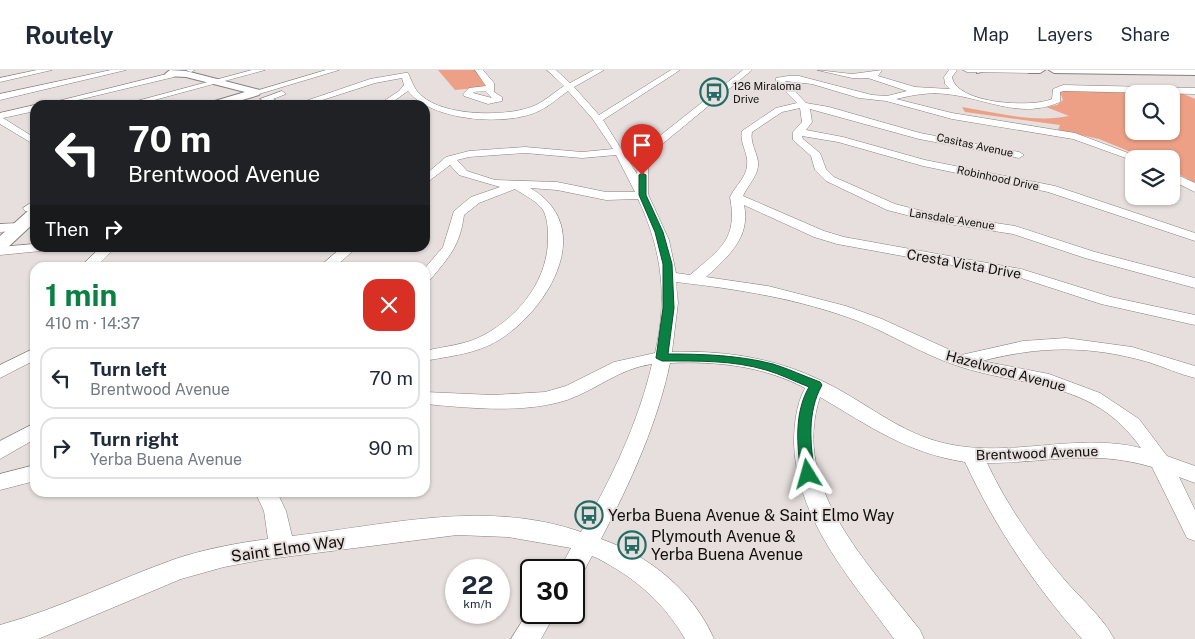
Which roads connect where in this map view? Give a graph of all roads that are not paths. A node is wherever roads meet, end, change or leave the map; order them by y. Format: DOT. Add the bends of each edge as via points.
graph roads {
  1 [pos="48,70"];
  2 [pos="122,70"];
  3 [pos="261,70"];
  4 [pos="335,70"];
  5 [pos="479,70"];
  6 [pos="551,70"];
  7 [pos="600,70"];
  8 [pos="676,70"];
  9 [pos="748,70"];
  10 [pos="821,70"];
  11 [pos="953,70"];
  12 [pos="967,70"];
  13 [pos="983,70"];
  14 [pos="1037,70"];
  15 [pos="1054,70"];
  16 [pos="1139,70"];
  17 [pos="182,71"];
  18 [pos="1099,71"];
  19 [pos="1195,71"];
  20 [pos="404,72"];
  21 [pos="874,73"];
  22 [pos="0,80"];
  23 [pos="216,82"];
  24 [pos="408,84"];
  25 [pos="1129,85"];
  26 [pos="569,86"];
  27 [pos="490,88"];
  28 [pos="1125,89"];
  29 [pos="1180,90"];
  30 [pos="917,91"];
  31 [pos="1195,91"];
  32 [pos="256,92"];
  33 [pos="959,94"];
  34 [pos="271,96"];
  35 [pos="0,97"];
  36 [pos="883,99"];
  37 [pos="66,100"];
  38 [pos="146,100"];
  39 [pos="229,100"];
  40 [pos="267,100"];
  41 [pos="305,100"];
  42 [pos="312,100"];
  43 [pos="390,100"];
  44 [pos="413,100"];
  45 [pos="802,105"];
  46 [pos="430,106"];
  47 [pos="30,109"];
  48 [pos="443,110"];
  49 [pos="433,114"];
  50 [pos="2,115"];
  51 [pos="851,117"];
  52 [pos="598,119"];
  53 [pos="30,128"];
  54 [pos="30,131"];
  55 [pos="798,132"];
  56 [pos="21,133"];
  57 [pos="7,136"];
  58 [pos="30,139"];
  59 [pos="620,152"];
  60 [pos="1125,154"];
  61 [pos="450,159"];
  62 [pos="638,173"];
  63 [pos="430,176"];
  64 [pos="1180,180"];
  65 [pos="516,186"];
  66 [pos="1195,188"];
  67 [pos="642,195"];
  68 [pos="736,197"];
  69 [pos="30,211"];
  70 [pos="7,229"];
  71 [pos="1195,237"];
  72 [pos="0,245"];
  73 [pos="30,248"];
  74 [pos="0,251"];
  75 [pos="104,252"];
  76 [pos="344,252"];
  77 [pos="93,262"];
  78 [pos="332,262"];
  79 [pos="430,271"];
  80 [pos="668,277"];
  81 [pos="694,279"];
  82 [pos="1195,283"];
  83 [pos="1195,320"];
  84 [pos="430,355"];
  85 [pos="30,356"];
  86 [pos="662,358"];
  87 [pos="961,361"];
  88 [pos="0,372"];
  89 [pos="1195,372"];
  90 [pos="816,385"];
  91 [pos="430,398"];
  92 [pos="30,433"];
  93 [pos="0,451"];
  94 [pos="973,456"];
  95 [pos="1158,461"];
  96 [pos="30,474"];
  97 [pos="1195,475"];
  98 [pos="0,482"];
  99 [pos="268,497"];
  100 [pos="1195,531"];
  101 [pos="587,543"];
  102 [pos="282,548"];
  103 [pos="578,559"];
  104 [pos="535,624"];
  105 [pos="0,638"];
  106 [pos="525,639"];
  107 [pos="700,639"];
  108 [pos="910,639"];
  109 [pos="1100,639"];
  1 -- 22 [label="street"];
  2 -- 35 [label="street"];
  3 -- 23 [label="street"];
  4 -- 32 [label="street"];
  5 -- 27 [label="street"];
  6 -- 26 [label="street"];
  7 -- 26 [label="street"];
  8 -- 52 [label="street"];
  9 -- 62 [label="street" via="656,143"];
  10 -- 21 [label="street" via="845,75"];
  11 -- 33 [label="street" via="947,79"];
  12 -- 13 [label="street"];
  13 -- 14 [label="street"];
  15 -- 18 [label="main road"];
  16 -- 19 [label="main road"];
  17 -- 23 [label="main road"];
  17 -- 37 [label="street"];
  18 -- 19 [label="main road"];
  18 -- 25 [label="street"];
  20 -- 24 [label="street"];
  20 -- 42 [label="street"];
  21 -- 30 [label="street"];
  23 -- 32 [label="main road"];
  23 -- 38 [label="street"];
  24 -- 43 [label="street" via="402,93"];
  24 -- 44 [label="street"];
  26 -- 48 [label="street" via="536,109 517,114 479,116"];
  26 -- 52 [label="street"];
  28 -- 33 [label="street" via="1058,89 1054,102 1036,106 996,104"];
  29 -- 31 [label="street"];
  30 -- 33 [label="street"];
  30 -- 36 [label="street"];
  32 -- 34 [label="street"];
  32 -- 39 [label="main road"];
  34 -- 40 [label="street" via="264,99"];
  34 -- 41 [label="street" via="282,94"];
  36 -- 45 [label="street" via="802,78 779,78"];
  36 -- 60 [label="street" via="964,118 1075,136"];
  45 -- 51 [label="street, Casitas Avenue"];
  45 -- 55 [label="street" via="808,121"];
  45 -- 68 [label="street, Casitas Avenue" via="779,110 747,131 746,139 754,165"];
  46 -- 48 [label="street"];
  47 -- 50 [label="street"];
  48 -- 49 [label="street"];
  50 -- 53 [label="street"];
  50 -- 56 [label="street"];
  51 -- 51 [label="street, Casitas Avenue" via="920,136 1019,155 1013,152"];
  52 -- 59 [label="street"];
  54 -- 56 [label="street"];
  55 -- 71 [label="street, Robinhood Drive" via="839,139 915,161 1051,189"];
  55 -- 82 [label="street, Lansdale Avenue" via="798,140 816,155 824,174 880,203 916,214 1015,230 1097,257"];
  56 -- 57 [label="street"];
  56 -- 58 [label="street"];
  59 -- 61 [label="street" via="582,155 525,150 470,154"];
  59 -- 62 [label="street"];
  61 -- 63 [label="street"];
  61 -- 65 [label="street" via="463,173 476,179"];
  62 -- 67 [label="street"];
  64 -- 66 [label="street"];
  65 -- 67 [label="street" via="557,186 606,196"];
  65 -- 79 [label="street" via="475,200 462,209 449,248"];
  65 -- 84 [label="street" via="545,205 553,219 555,233 549,277 510,323 491,338 466,348"];
  67 -- 80 [label="street" via="659,232"];
  68 -- 81 [label="street" via="740,217 734,239 723,254"];
  68 -- 83 [label="street, Cresta Vista Drive" via="842,241 1013,272 1106,301"];
  69 -- 70 [label="main road"];
  70 -- 72 [label="main road"];
  73 -- 74 [label="street"];
  75 -- 77 [label="street"];
  76 -- 78 [label="street"];
  80 -- 81 [label="street, Hazelwood Avenue"];
  80 -- 86 [label="street"];
  81 -- 87 [label="street, Hazelwood Avenue" via="830,306"];
  85 -- 88 [label="street"];
  86 -- 90 [label="street, Brentwood Avenue" via="708,357 750,362"];
  86 -- 91 [label="street, Brentwood Avenue" via="611,369 574,391 556,396 517,400"];
  86 -- 101 [label="street" via="640,432"];
  87 -- 89 [label="street" via="1024,346 1076,345 1142,355"];
  87 -- 95 [label="street, Hazelwood Avenue" via="1056,382 1100,401 1132,424"];
  90 -- 94 [label="street, Brentwood Avenue" via="866,419 906,439"];
  90 -- 108 [label="street" via="808,399 804,444 805,463 817,506 844,554"];
  92 -- 93 [label="street"];
  94 -- 95 [label="street, Brentwood Avenue" via="1017,456 1081,449"];
  94 -- 109 [label="street" via="991,495 1018,540 1061,596"];
  95 -- 97 [label="street, Brentwood Avenue"];
  95 -- 100 [label="street, Hazelwood Avenue"];
  96 -- 98 [label="street"];
  99 -- 102 [label="street" via="275,511"];
  101 -- 102 [label="street, Saint Elmo Way" via="532,530 473,525"];
  101 -- 103 [label="street"];
  101 -- 107 [label="street, Saint Elmo Way" via="633,563 654,578 674,600"];
  102 -- 105 [label="street, Saint Elmo Way" via="225,557 160,575 46,624"];
  104 -- 106 [label="street"];
}
